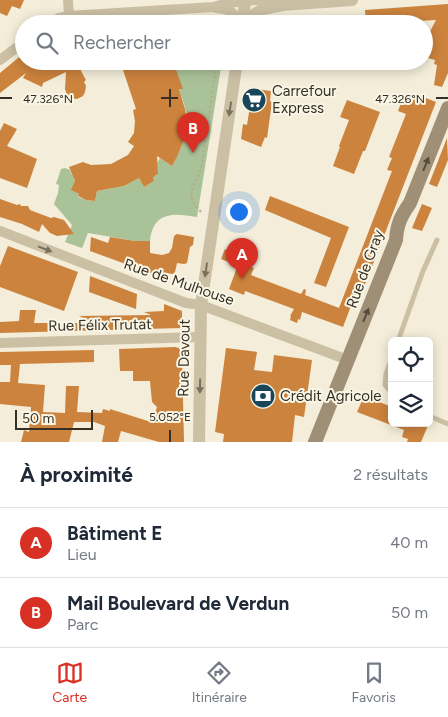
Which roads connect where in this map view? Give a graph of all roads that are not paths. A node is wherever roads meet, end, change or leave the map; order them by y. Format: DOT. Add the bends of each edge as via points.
graph roads {
  1 [pos="68,0"];
  2 [pos="227,0"];
  3 [pos="245,0"];
  4 [pos="352,0"];
  5 [pos="280,3"];
  6 [pos="213,7"];
  7 [pos="69,15"];
  8 [pos="85,15"];
  9 [pos="234,15"];
  10 [pos="242,15"];
  11 [pos="254,15"];
  12 [pos="15,49"];
  13 [pos="0,60"];
  14 [pos="236,70"];
  15 [pos="448,108"];
  16 [pos="0,231"];
  17 [pos="437,240"];
  18 [pos="201,304"];
  19 [pos="200,337"];
  20 [pos="399,337"];
  21 [pos="0,343"];
  22 [pos="348,360"];
  23 [pos="388,368"];
  24 [pos="388,388"];
  25 [pos="433,418"];
  26 [pos="448,424"];
  27 [pos="199,442"];
  28 [pos="315,442"];
  1 -- 7 [label="street"];
  2 -- 6 [label="street"];
  3 -- 5 [label="street"];
  3 -- 6 [label="street"];
  3 -- 10 [label="street"];
  4 -- 5 [label="street"];
  5 -- 11 [label="street"];
  6 -- 8 [label="street"];
  6 -- 9 [label="street"];
  12 -- 13 [label="street"];
  14 -- 18 [label="street, Rue Davout, one-way"];
  22 -- 15 [label="main road, Rue de Gray, one-way" via="396,240 402,213 410,203"];
  16 -- 18 [label="street, Rue de Mulhouse, one-way" via="186,303"];
  17 -- 20 [label="lane"];
  18 -- 19 [label="street, Rue Davout"];
  18 -- 22 [label="street, Rue de Mulhouse"];
  19 -- 21 [label="street, Rue Félix Trutat"];
  19 -- 27 [label="street, Rue Davout, one-way"];
  22 -- 28 [label="main road, Rue de Gray"];
  23 -- 24 [label="lane" via="385,385"];
  25 -- 26 [label="lane"];
}
